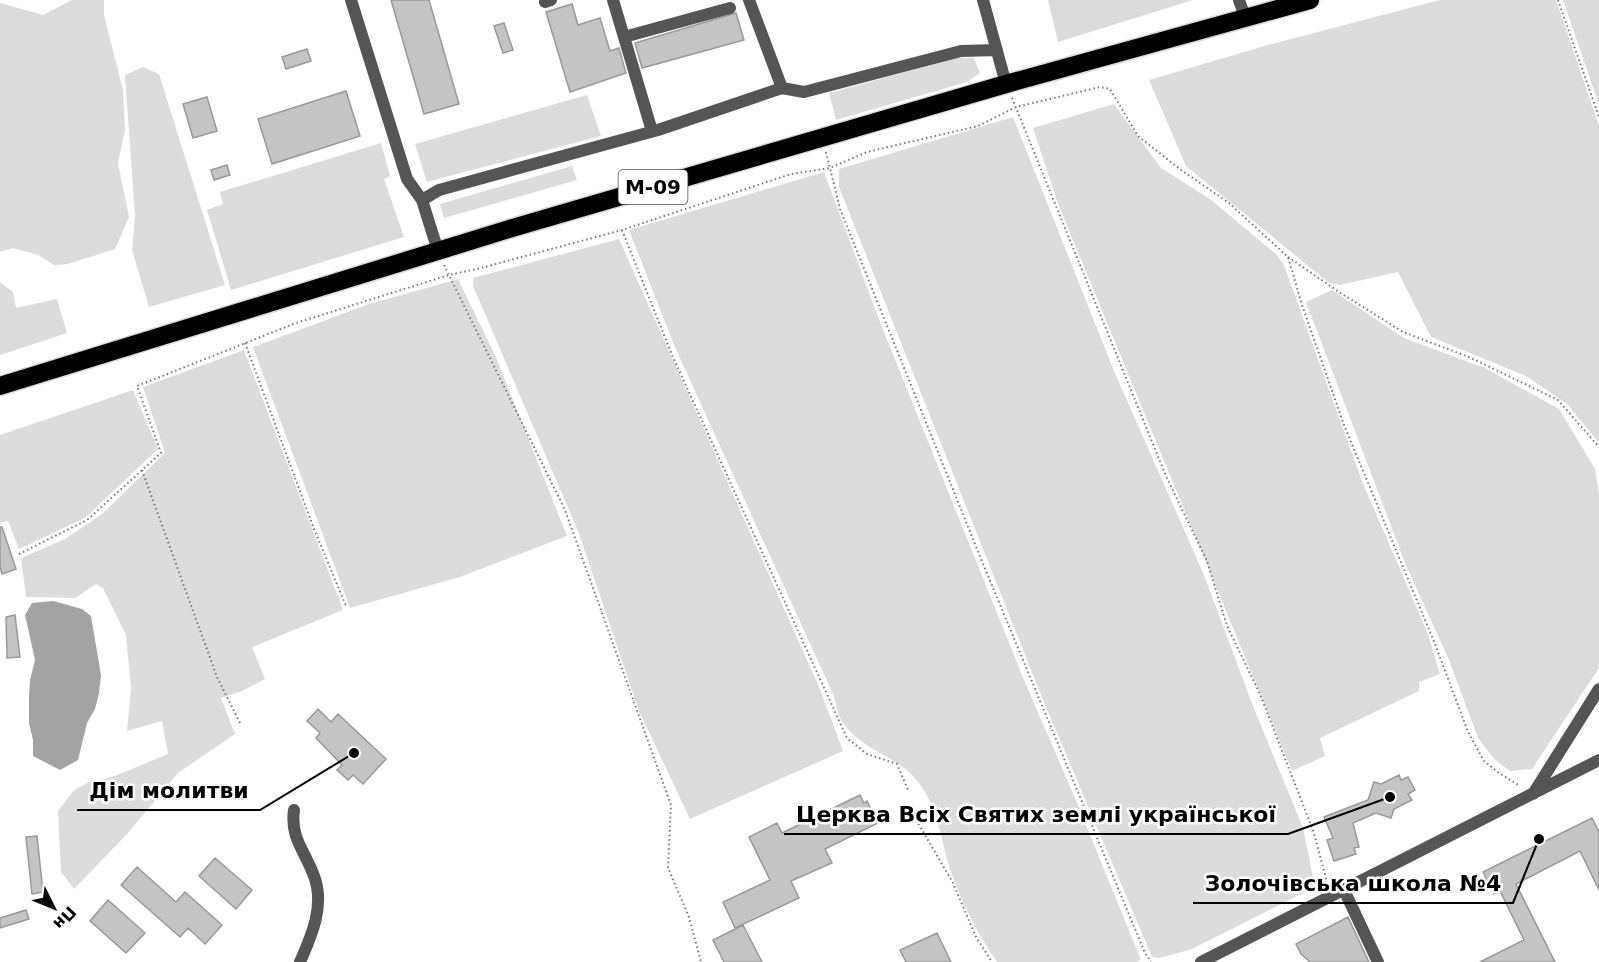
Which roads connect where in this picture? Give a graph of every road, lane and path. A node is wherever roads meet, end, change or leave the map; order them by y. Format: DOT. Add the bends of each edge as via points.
graph roads {
  1 [pos="351,0"];
  2 [pos="613,0"];
  3 [pos="749,0"];
  4 [pos="983,0"];
  5 [pos="1310,0"];
  6 [pos="1558,0"];
  7 [pos="730,8"];
  8 [pos="1242,9"];
  9 [pos="624,37"];
  10 [pos="997,50"];
  11 [pos="1006,84"];
  12 [pos="782,88"];
  13 [pos="1016,107"];
  14 [pos="1599,117"];
  15 [pos="652,131"];
  16 [pos="822,138"];
  17 [pos="830,168"];
  18 [pos="422,200"];
  19 [pos="622,230"];
  20 [pos="438,251"];
  21 [pos="1288,257"];
  22 [pos="449,274"];
  23 [pos="245,343"];
  24 [pos="0,386"];
  25 [pos="1599,447"];
  26 [pos="142,470"];
  27 [pos="19,554"];
  28 [pos="346,606"];
  29 [pos="1599,689"];
  30 [pos="241,725"];
  31 [pos="1599,760"];
  32 [pos="908,790"];
  33 [pos="1533,794"];
  34 [pos="294,810"];
  35 [pos="914,816"];
  36 [pos="1344,890"];
  37 [pos="1331,897"];
  38 [pos="300,962"];
  39 [pos="702,962"];
  40 [pos="992,962"];
  41 [pos="1151,962"];
  42 [pos="1201,962"];
  43 [pos="1378,962"];
  1 -- 18 [label="street" via="406,179"];
  2 -- 9 [label="street"];
  3 -- 12 [label="street"];
  4 -- 10 [label="street"];
  5 -- 8 [label="highway, М-09"];
  6 -- 14 [label="path"];
  7 -- 9 [label="street"];
  8 -- 11 [label="highway, М-09"];
  9 -- 15 [label="street"];
  10 -- 11 [label="street"];
  10 -- 12 [label="street" via="962,51 804,92"];
  11 -- 13 [label="path"];
  11 -- 16 [label="highway, М-09"];
  12 -- 15 [label="street"];
  13 -- 17 [label="path" via="978,126 867,152"];
  13 -- 21 [label="path" via="1100,87 1110,89 1138,136 1229,203"];
  13 -- 37 [label="path" via="1166,476 1207,561 1227,626 1260,694 1314,833"];
  15 -- 18 [label="street" via="439,190"];
  16 -- 17 [label="path"];
  16 -- 20 [label="highway, М-09"];
  17 -- 19 [label="path" via="791,174"];
  17 -- 41 [label="path" via="840,209 981,559"];
  18 -- 20 [label="street"];
  19 -- 22 [label="path"];
  19 -- 32 [label="path" via="672,355 847,738 867,754 897,764"];
  20 -- 22 [label="path"];
  20 -- 24 [label="highway, М-09"];
  21 -- 25 [label="path" via="1403,332 1469,357 1558,400"];
  21 -- 33 [label="path" via="1344,426 1468,732 1484,760"];
  22 -- 23 [label="path"];
  22 -- 39 [label="path" via="569,520 671,805 668,868 689,917"];
  23 -- 26 [label="path" via="137,386 161,453"];
  23 -- 28 [label="path"];
  26 -- 27 [label="path" via="87,520"];
  26 -- 30 [label="path" via="217,677"];
  29 -- 33 [label="street"];
  31 -- 33 [label="street"];
  33 -- 36 [label="street"];
  34 -- 38 [label="street" via="296,840 315,877 319,902 314,932"];
  35 -- 40 [label="path"];
  36 -- 37 [label="street"];
  36 -- 43 [label="street"];
  37 -- 42 [label="street"];
}
